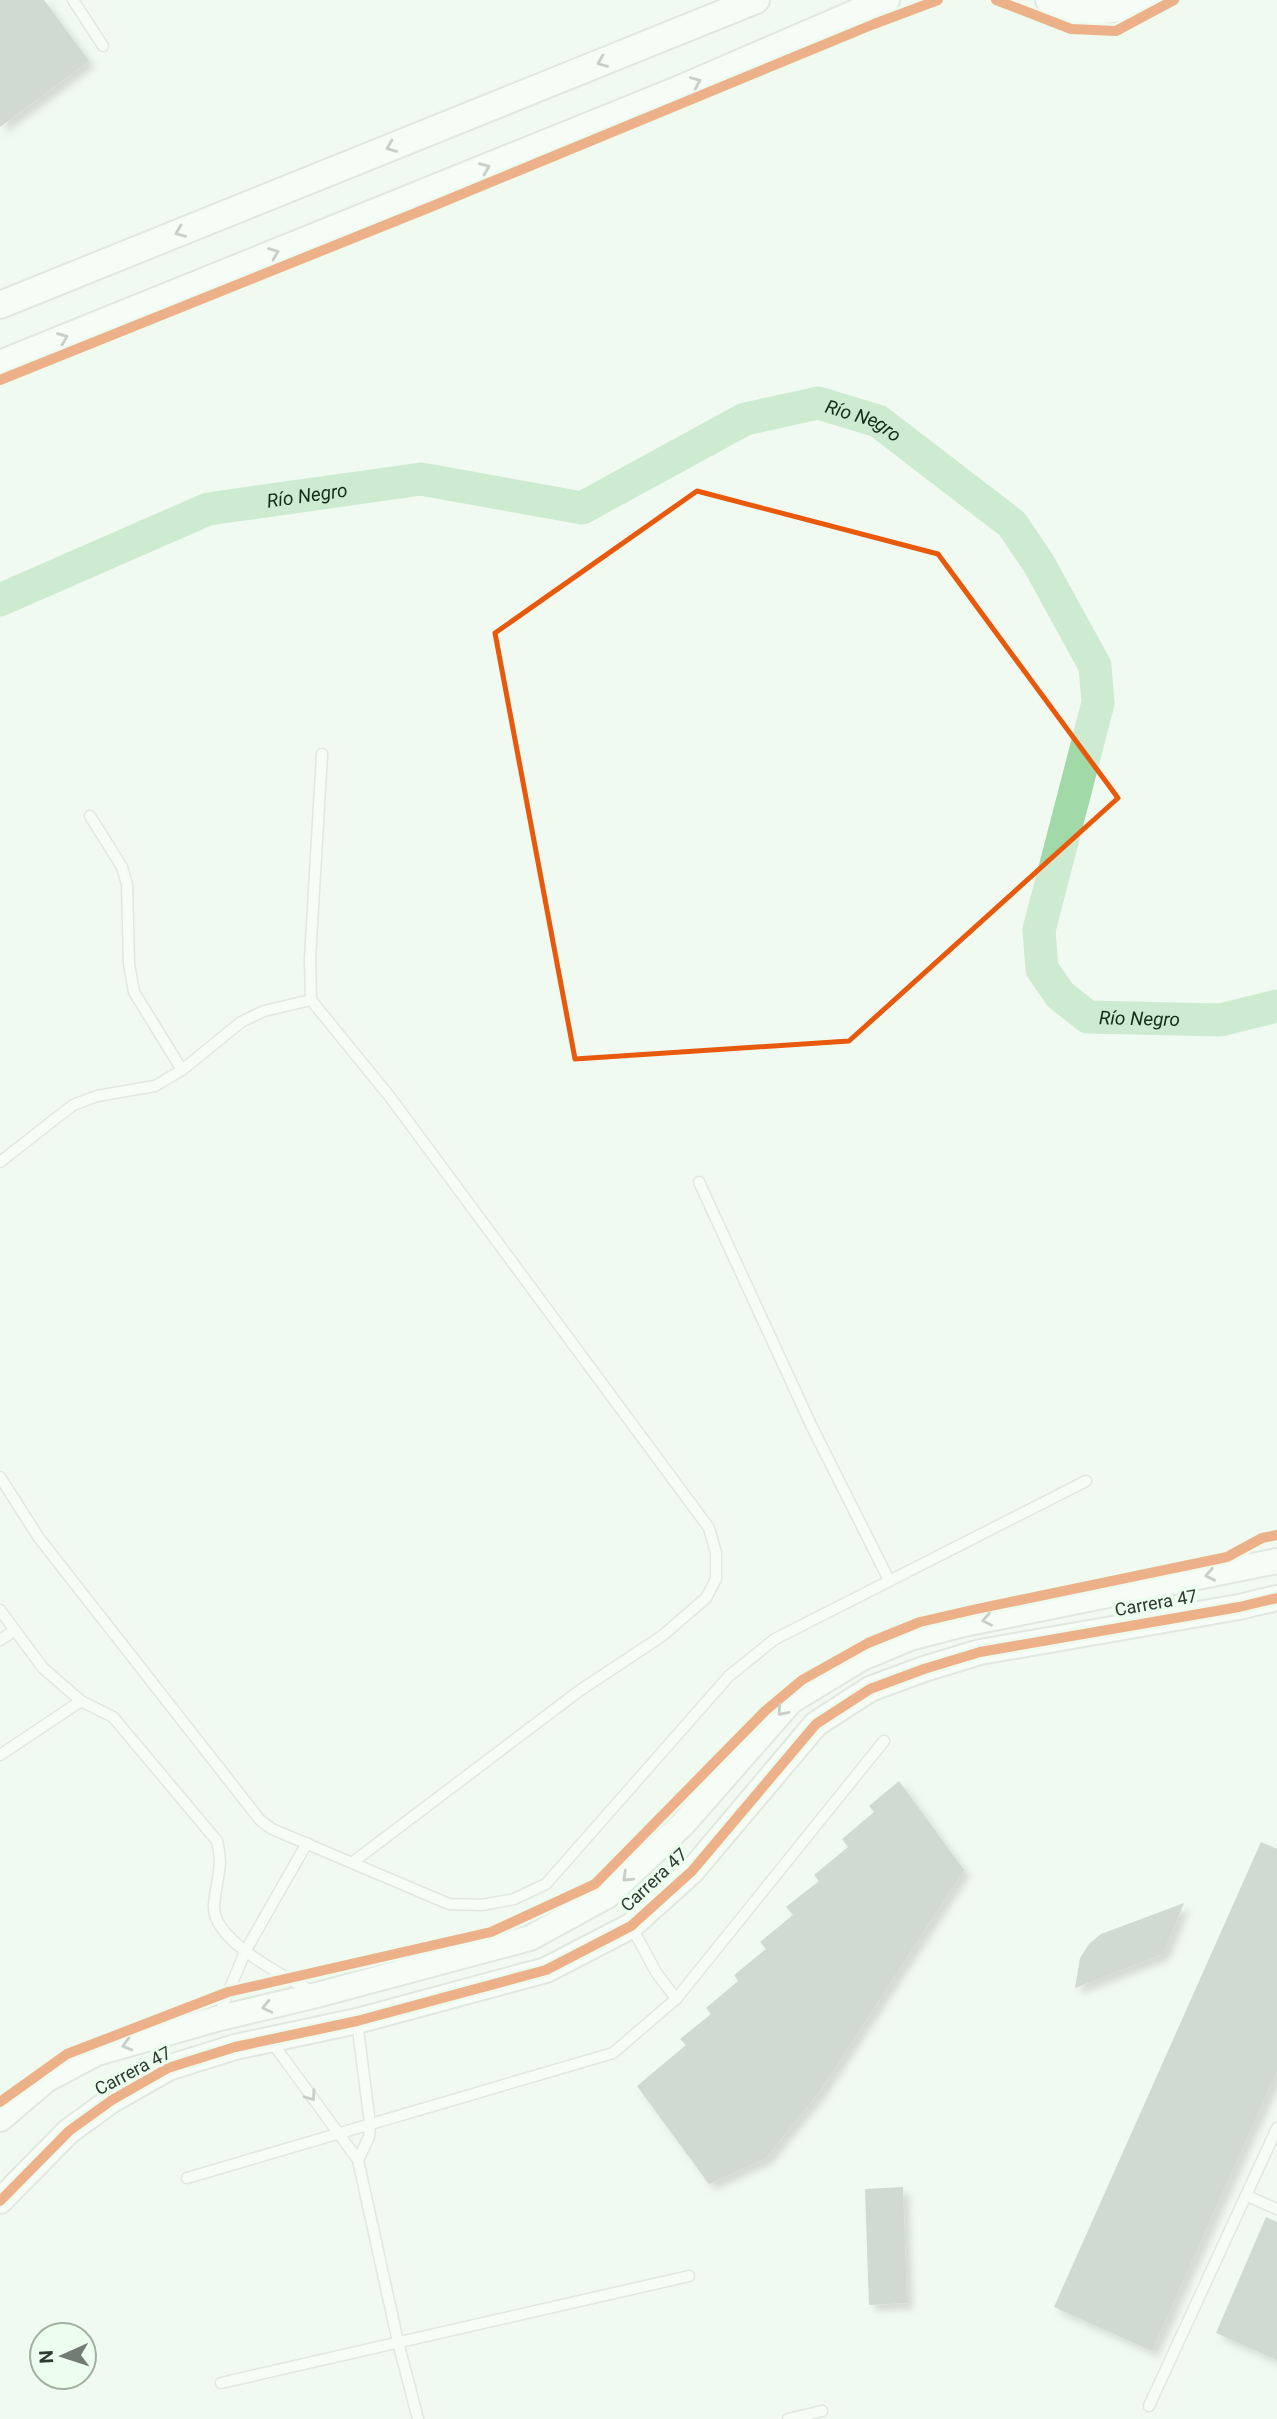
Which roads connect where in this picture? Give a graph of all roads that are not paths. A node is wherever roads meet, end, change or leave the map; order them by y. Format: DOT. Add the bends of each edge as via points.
graph roads {
  1 [pos="73,0"];
  2 [pos="756,0"];
  3 [pos="887,0"];
  4 [pos="1049,0"];
  5 [pos="1149,0"];
  6 [pos="103,46"];
  7 [pos="0,305"];
  8 [pos="0,364"];
  9 [pos="322,754"];
  10 [pos="90,816"];
  11 [pos="311,1000"];
  12 [pos="182,1070"];
  13 [pos="0,1162"];
  14 [pos="699,1182"];
  15 [pos="0,1477"];
  16 [pos="1086,1480"];
  17 [pos="1277,1561"];
  18 [pos="889,1580"];
  19 [pos="1277,1598"];
  20 [pos="0,1610"];
  21 [pos="14,1632"];
  22 [pos="0,1640"];
  23 [pos="81,1701"];
  24 [pos="884,1741"];
  25 [pos="0,1755"];
  26 [pos="307,1843"];
  27 [pos="353,1862"];
  28 [pos="631,1926"];
  29 [pos="246,1950"];
  30 [pos="317,1995"];
  31 [pos="676,1999"];
  32 [pos="216,2019"];
  33 [pos="357,2021"];
  34 [pos="271,2040"];
  35 [pos="0,2119"];
  36 [pos="370,2124"];
  37 [pos="1277,2128"];
  38 [pos="338,2134"];
  39 [pos="358,2160"];
  40 [pos="187,2178"];
  41 [pos="1247,2196"];
  42 [pos="0,2201"];
  43 [pos="1277,2209"];
  44 [pos="689,2276"];
  45 [pos="398,2342"];
  46 [pos="221,2383"];
  47 [pos="1149,2406"];
  48 [pos="822,2411"];
  49 [pos="418,2419"];
  50 [pos="788,2419"];
  1 -- 6 [label="lane"];
  2 -- 7 [label="main road, one-way"];
  8 -- 3 [label="main road, one-way" via="680,89"];
  4 -- 5 [label="main road" via="1100,12"];
  9 -- 11 [label="lane"];
  10 -- 12 [label="lane" via="122,867 127,884 134,992"];
  11 -- 12 [label="lane" via="264,1011 241,1022"];
  11 -- 27 [label="lane" via="390,1097 701,1517 716,1553 716,1579 706,1598 689,1614"];
  12 -- 13 [label="lane" via="155,1086 73,1105"];
  14 -- 18 [label="lane" via="812,1427"];
  15 -- 26 [label="lane" via="39,1538 260,1820"];
  16 -- 18 [label="lane"];
  17 -- 30 [label="street, Carrera 47, one-way" via="964,1624 910,1638 862,1658 790,1701 683,1824 607,1896 530,1938"];
  18 -- 27 [label="lane" via="775,1639 729,1676 546,1884 514,1899 482,1905 449,1904"];
  19 -- 28 [label="street, Carrera 47" via="979,1652 870,1689 816,1724 692,1871"];
  20 -- 21 [label="lane"];
  21 -- 22 [label="lane"];
  21 -- 23 [label="lane" via="43,1668"];
  23 -- 25 [label="lane"];
  23 -- 29 [label="lane" via="113,1717 216,1842 222,1859 216,1922"];
  24 -- 31 [label="lane"];
  26 -- 27 [label="lane"];
  26 -- 29 [label="lane"];
  28 -- 31 [label="lane"];
  28 -- 33 [label="street, Carrera 47" via="546,1969"];
  29 -- 30 [label="lane"];
  29 -- 32 [label="lane"];
  30 -- 32 [label="street, Carrera 47, one-way"];
  31 -- 36 [label="lane" via="613,2053"];
  32 -- 35 [label="street, Carrera 47, one-way" via="97,2053 46,2080"];
  33 -- 34 [label="street, Carrera 47"];
  33 -- 36 [label="lane"];
  34 -- 38 [label="lane, one-way"];
  34 -- 42 [label="street, Carrera 47" via="168,2068 112,2100 69,2131"];
  36 -- 38 [label="lane"];
  36 -- 39 [label="lane"];
  37 -- 41 [label="lane"];
  38 -- 39 [label="lane"];
  38 -- 40 [label="lane"];
  39 -- 45 [label="lane"];
  41 -- 43 [label="lane"];
  41 -- 47 [label="lane"];
  44 -- 45 [label="lane"];
  45 -- 46 [label="lane"];
  45 -- 49 [label="lane"];
  48 -- 50 [label="lane"];
}
